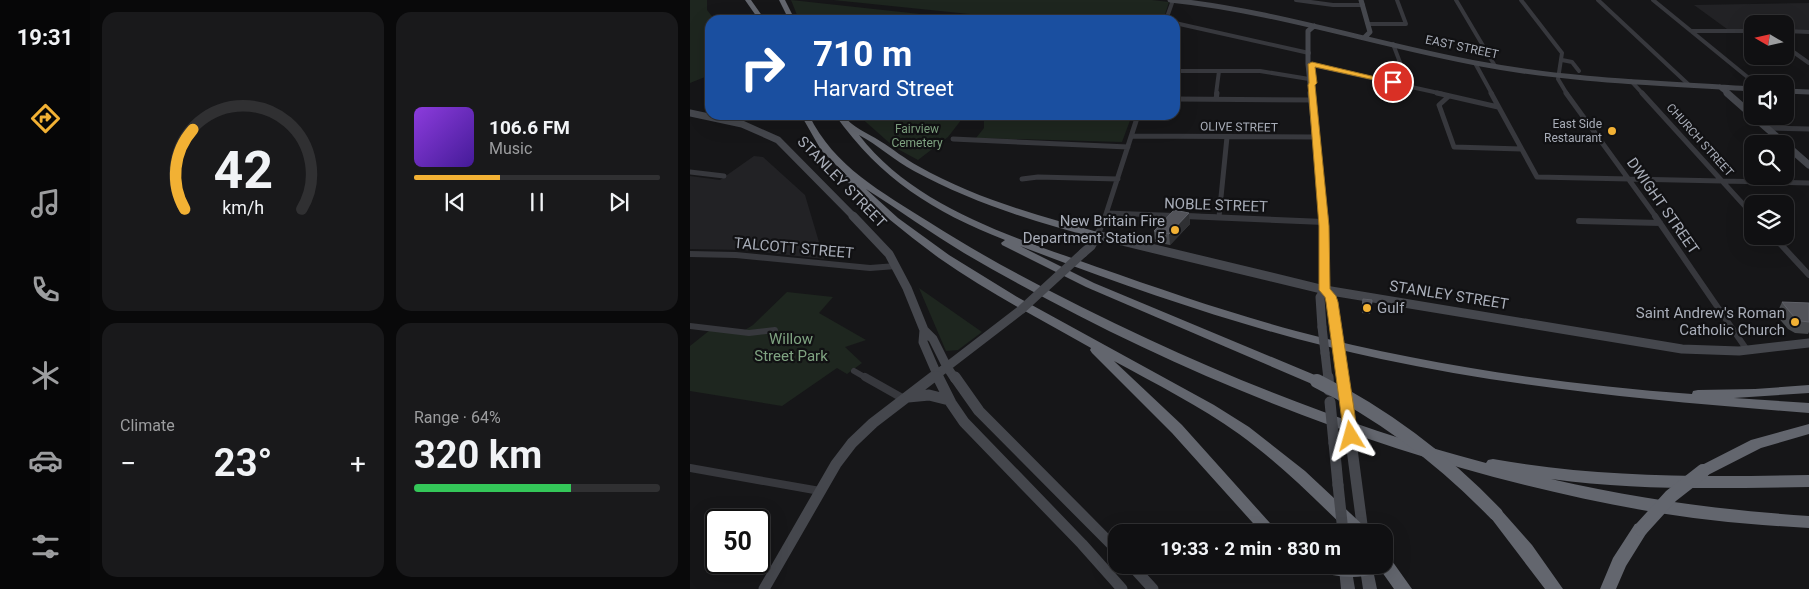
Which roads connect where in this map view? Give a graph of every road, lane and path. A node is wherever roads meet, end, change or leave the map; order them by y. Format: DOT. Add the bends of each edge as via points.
graph roads {
  1 [pos="748,0"];
  2 [pos="782,0"];
  3 [pos="1171,0"];
  4 [pos="1296,0"];
  5 [pos="1397,0"];
  6 [pos="1456,0"];
  7 [pos="1521,0"];
  8 [pos="1598,0"];
  9 [pos="1653,0"];
  10 [pos="1214,2"];
  11 [pos="1362,3"];
  12 [pos="758,15"];
  13 [pos="790,15"];
  14 [pos="1167,15"];
  15 [pos="1180,24"];
  16 [pos="1368,24"];
  17 [pos="1314,26"];
  18 [pos="1691,31"];
  19 [pos="1744,31"];
  20 [pos="1794,31"];
  21 [pos="1809,32"];
  22 [pos="1364,37"];
  23 [pos="1393,44"];
  24 [pos="1309,52"];
  25 [pos="1794,52"];
  26 [pos="1562,60"];
  27 [pos="1311,63"];
  28 [pos="1475,63"];
  29 [pos="1809,63"];
  30 [pos="1495,66"];
  31 [pos="1180,71"];
  32 [pos="1219,71"];
  33 [pos="1579,71"];
  34 [pos="1745,75"];
  35 [pos="1559,76"];
  36 [pos="1631,81"];
  37 [pos="1310,82"];
  38 [pos="1393,82"];
  39 [pos="1688,84"];
  40 [pos="1720,87"];
  41 [pos="1744,88"];
  42 [pos="1794,91"];
  43 [pos="1809,92"];
  44 [pos="1449,96"];
  45 [pos="1180,99"];
  46 [pos="1216,99"];
  47 [pos="1313,100"];
  48 [pos="1498,107"];
  49 [pos="1744,108"];
  50 [pos="692,114"];
  51 [pos="705,117"];
  52 [pos="723,120"];
  53 [pos="807,120"];
  54 [pos="842,120"];
  55 [pos="1137,120"];
  56 [pos="1764,125"];
  57 [pos="847,127"];
  58 [pos="1767,128"];
  59 [pos="1809,129"];
  60 [pos="1775,135"];
  61 [pos="1132,136"];
  62 [pos="1227,137"];
  63 [pos="1316,137"];
  64 [pos="953,139"];
  65 [pos="1128,147"];
  66 [pos="1521,149"];
  67 [pos="1794,152"];
  68 [pos="839,164"];
  69 [pos="1809,165"];
  70 [pos="690,172"];
  71 [pos="724,176"];
  72 [pos="1022,179"];
  73 [pos="1118,179"];
  74 [pos="1629,179"];
  75 [pos="1722,182"];
  76 [pos="1809,183"];
  77 [pos="1744,205"];
  78 [pos="1108,213"];
  79 [pos="1219,217"];
  80 [pos="1579,220"];
  81 [pos="1324,222"];
  82 [pos="1660,223"];
  83 [pos="984,229"];
  84 [pos="1094,238"];
  85 [pos="1781,245"];
  86 [pos="692,256"];
  87 [pos="896,266"];
  88 [pos="1809,275"];
  89 [pos="1325,290"];
  90 [pos="690,326"];
  91 [pos="775,330"];
  92 [pos="924,330"];
  93 [pos="1086,340"];
  94 [pos="1809,343"];
  95 [pos="1747,350"];
  96 [pos="947,367"];
  97 [pos="854,371"];
  98 [pos="937,375"];
  99 [pos="1562,386"];
  100 [pos="1809,389"];
  101 [pos="905,399"];
  102 [pos="949,400"];
  103 [pos="1809,408"];
  104 [pos="1809,429"];
  105 [pos="1334,443"];
  106 [pos="1420,449"];
  107 [pos="690,468"];
  108 [pos="1809,481"];
  109 [pos="1338,485"];
  110 [pos="820,491"];
  111 [pos="1360,507"];
  112 [pos="1809,522"];
  113 [pos="1263,524"];
  114 [pos="1342,524"];
  115 [pos="1351,524"];
  116 [pos="1362,524"];
  117 [pos="1108,541"];
  118 [pos="1139,574"];
  119 [pos="1359,574"];
  120 [pos="1392,574"];
  121 [pos="764,589"];
  122 [pos="1122,589"];
  123 [pos="1153,589"];
  124 [pos="1348,589"];
  125 [pos="1404,589"];
  126 [pos="1555,589"];
  127 [pos="1608,589"];
  1 -- 12 [label="highway"];
  2 -- 13 [label="highway"];
  3 -- 10 [label="main road, EAST STREET"];
  3 -- 14 [label="street"];
  4 -- 11 [label="street" via="1333,5"];
  5 -- 16 [label="street" via="1406,24"];
  6 -- 30 [label="street"];
  7 -- 26 [label="street" via="1561,50"];
  8 -- 39 [label="street"];
  9 -- 18 [label="street"];
  10 -- 17 [label="main road, EAST STREET"];
  11 -- 16 [label="main road"];
  15 -- 24 [label="street"];
  16 -- 22 [label="main road" via="1370,33"];
  17 -- 22 [label="main road, EAST STREET"];
  17 -- 24 [label="main road" via="1308,31"];
  18 -- 19 [label="street"];
  18 -- 34 [label="street"];
  20 -- 21 [label="street"];
  22 -- 23 [label="main road, EAST STREET"];
  23 -- 28 [label="main road, EAST STREET"];
  23 -- 38 [label="street" via="1404,73"];
  24 -- 27 [label="main road"];
  25 -- 29 [label="street"];
  26 -- 33 [label="street" via="1571,62"];
  26 -- 35 [label="street"];
  27 -- 37 [label="main road" via="1308,63"];
  27 -- 38 [label="street"];
  28 -- 30 [label="main road, EAST STREET"];
  28 -- 48 [label="street"];
  30 -- 35 [label="main road, EAST STREET"];
  31 -- 32 [label="street"];
  32 -- 37 [label="street" via="1260,71"];
  32 -- 46 [label="street"];
  35 -- 36 [label="main road, EAST STREET"];
  35 -- 74 [label="street, DWIGHT STREET" via="1561,87"];
  36 -- 39 [label="main road, EAST STREET"];
  36 -- 75 [label="street, CHURCH STREET"];
  37 -- 47 [label="main road"];
  38 -- 44 [label="street"];
  39 -- 40 [label="main road, EAST STREET"];
  40 -- 41 [label="main road, EAST STREET"];
  40 -- 49 [label="main road"];
  42 -- 43 [label="main road"];
  44 -- 48 [label="street"];
  44 -- 66 [label="street" via="1439,105 1454,147"];
  45 -- 46 [label="street"];
  46 -- 47 [label="street"];
  47 -- 63 [label="main road"];
  48 -- 66 [label="street"];
  50 -- 51 [label="main road, STANLEY STREET"];
  52 -- 87 [label="main road, STANLEY STREET" via="748,125 778,140 873,236"];
  53 -- 68 [label="highway"];
  54 -- 57 [label="highway"];
  55 -- 61 [label="street"];
  56 -- 58 [label="main road"];
  57 -- 83 [label="highway" via="896,176"];
  57 -- 84 [label="highway" via="869,137 914,168 958,190"];
  58 -- 59 [label="street"];
  58 -- 60 [label="main road"];
  61 -- 62 [label="street, OLIVE STREET"];
  61 -- 65 [label="street"];
  62 -- 63 [label="street, OLIVE STREET"];
  62 -- 79 [label="street"];
  63 -- 81 [label="main road"];
  64 -- 65 [label="street"];
  65 -- 73 [label="street"];
  66 -- 74 [label="street" via="1537,177"];
  67 -- 69 [label="main road"];
  68 -- 93 [label="highway" via="858,189 927,245"];
  68 -- 106 [label="highway" via="953,241 1111,326 1268,395"];
  70 -- 71 [label="street"];
  72 -- 73 [label="street"];
  73 -- 78 [label="street"];
  74 -- 75 [label="street"];
  74 -- 82 [label="street, DWIGHT STREET"];
  75 -- 76 [label="street"];
  75 -- 77 [label="street, CHURCH STREET"];
  78 -- 79 [label="street, NOBLE STREET"];
  78 -- 84 [label="street"];
  79 -- 81 [label="street, NOBLE STREET"];
  80 -- 82 [label="street"];
  81 -- 89 [label="main road"];
  82 -- 95 [label="street, DWIGHT STREET"];
  83 -- 99 [label="highway" via="1184,302 1287,332 1427,364"];
  83 -- 126 [label="highway, bridge" via="1018,250 1084,282 1318,380 1366,406 1418,441 1457,475 1496,514"];
  84 -- 89 [label="main road, STANLEY STREET"];
  84 -- 96 [label="main road, bridge" via="1091,246 1009,320"];
  85 -- 88 [label="street"];
  86 -- 87 [label="street, TALCOTT STREET" via="736,255 870,268"];
  87 -- 92 [label="main road, STANLEY STREET"];
  89 -- 95 [label="main road, STANLEY STREET" via="1674,348"];
  89 -- 105 [label="main road, bridge" via="1320,298"];
  89 -- 111 [label="main road, bridge" via="1331,298"];
  90 -- 91 [label="street" via="749,333"];
  92 -- 96 [label="main road, STANLEY STREET" via="933,339"];
  92 -- 98 [label="main road, STANLEY STREET" via="923,342"];
  93 -- 113 [label="highway" via="1177,429"];
  93 -- 115 [label="highway" via="1244,431 1300,475"];
  94 -- 95 [label="main road, STANLEY STREET"];
  96 -- 98 [label="main road"];
  96 -- 117 [label="main road, STANLEY STREET" via="987,420"];
  97 -- 101 [label="street"];
  98 -- 101 [label="main road"];
  98 -- 102 [label="main road"];
  99 -- 100 [label="highway" via="1706,394"];
  99 -- 103 [label="highway"];
  101 -- 102 [label="main road" via="924,395"];
  101 -- 110 [label="main road" via="852,443"];
  102 -- 122 [label="main road" via="969,428"];
  104 -- 127 [label="highway, bridge" via="1756,444 1703,471 1671,496 1641,528 1619,562"];
  105 -- 109 [label="main road"];
  106 -- 108 [label="highway" via="1533,472 1598,481"];
  106 -- 112 [label="highway" via="1544,485 1628,503 1713,515"];
  107 -- 110 [label="street"];
  109 -- 114 [label="main road, bridge"];
  110 -- 121 [label="main road"];
  111 -- 116 [label="main road"];
  118 -- 123 [label="main road"];
  119 -- 124 [label="main road"];
  120 -- 125 [label="highway"];
}
